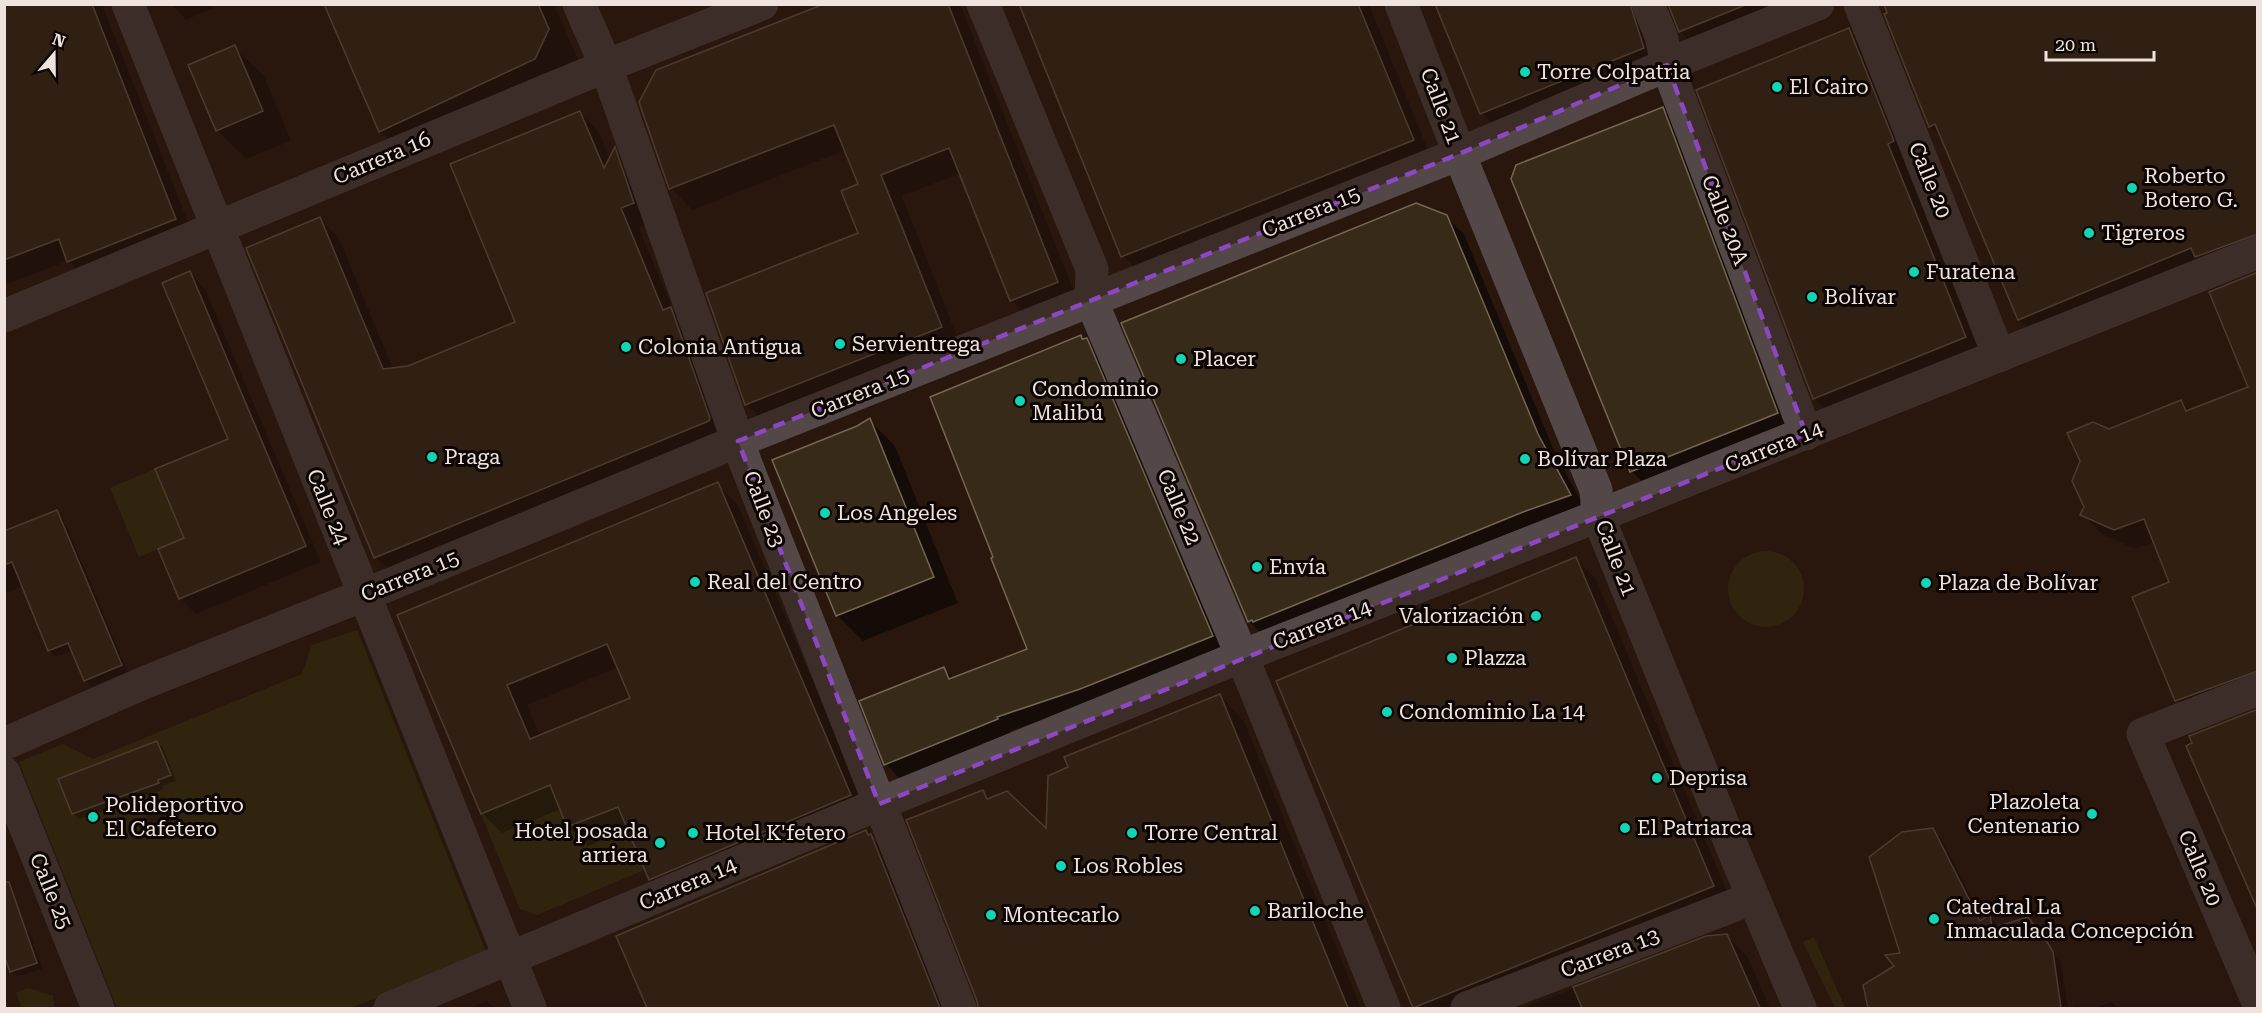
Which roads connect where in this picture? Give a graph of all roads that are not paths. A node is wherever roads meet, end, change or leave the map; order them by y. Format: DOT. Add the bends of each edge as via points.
graph roads {
  1 [pos="128,4"];
  2 [pos="579,4"];
  3 [pos="762,4"];
  4 [pos="983,4"];
  5 [pos="1401,4"];
  6 [pos="1648,4"];
  7 [pos="1818,4"];
  8 [pos="1860,4"];
  9 [pos="1667,65"];
  10 [pos="606,66"];
  11 [pos="1459,154"];
  12 [pos="217,227"];
  13 [pos="2258,252"];
  14 [pos="1091,300"];
  15 [pos="4,316"];
  16 [pos="1999,356"];
  17 [pos="1806,434"];
  18 [pos="738,441"];
  19 [pos="1598,516"];
  20 [pos="364,594"];
  21 [pos="1242,656"];
  22 [pos="2258,689"];
  23 [pos="4,744"];
  24 [pos="4,773"];
  25 [pos="879,804"];
  26 [pos="1753,898"];
  27 [pos="510,958"];
  28 [pos="2258,1002"];
  29 [pos="98,1008"];
  30 [pos="390,1008"];
  31 [pos="530,1008"];
  32 [pos="960,1008"];
  33 [pos="1384,1008"];
  34 [pos="1467,1008"];
  35 [pos="1800,1008"];
  1 -- 12 [label="street, Calle 24"];
  2 -- 10 [label="street, Calle 23"];
  3 -- 10 [label="street, Carrera 16"];
  4 -- 14 [label="street, Calle 22" via="1092,269"];
  5 -- 11 [label="street, Calle 21"];
  6 -- 9 [label="street, Calle 20A"];
  7 -- 9 [label="street, Carrera 15"];
  8 -- 16 [label="street, Calle 20"];
  9 -- 11 [label="street, Carrera 15"];
  9 -- 17 [label="street, Calle 20A"];
  10 -- 12 [label="street, Carrera 16"];
  10 -- 18 [label="street, Calle 23"];
  11 -- 14 [label="street, Carrera 15"];
  11 -- 19 [label="street, Calle 21" via="1596,490"];
  12 -- 15 [label="street, Carrera 16"];
  12 -- 20 [label="street, Calle 24"];
  13 -- 16 [label="street, Carrera 14"];
  14 -- 18 [label="street, Carrera 15"];
  14 -- 21 [label="street, Calle 22"];
  16 -- 17 [label="street, Carrera 14"];
  17 -- 19 [label="street, Carrera 14"];
  18 -- 20 [label="street, Carrera 15"];
  18 -- 25 [label="street, Calle 23"];
  19 -- 21 [label="street, Carrera 14"];
  19 -- 26 [label="street, Calle 21"];
  20 -- 23 [label="street, Carrera 15"];
  20 -- 27 [label="street, Calle 24"];
  21 -- 25 [label="street, Carrera 14"];
  21 -- 33 [label="street, Calle 22"];
  22 -- 28 [label="street, Calle 20" via="2143,734"];
  24 -- 29 [label="street, Calle 25"];
  25 -- 27 [label="street, Carrera 14"];
  25 -- 32 [label="street, Calle 23"];
  26 -- 34 [label="street, Carrera 13"];
  26 -- 35 [label="street, Calle 21"];
  27 -- 30 [label="street, Carrera 14"];
  27 -- 31 [label="street, Calle 24"];
}
